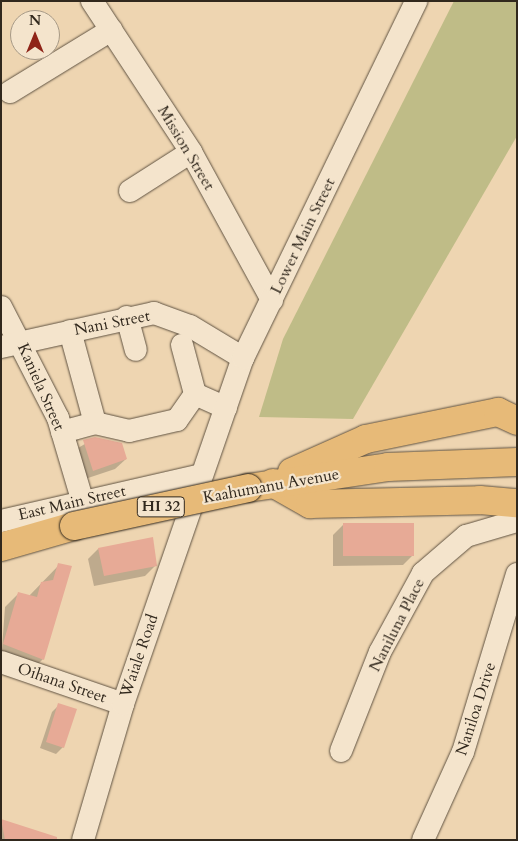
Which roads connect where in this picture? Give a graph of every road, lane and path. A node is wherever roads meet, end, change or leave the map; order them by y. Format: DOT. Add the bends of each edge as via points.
graph roads {
  1 [pos="92,1"];
  2 [pos="416,1"];
  3 [pos="111,30"];
  4 [pos="10,92"];
  5 [pos="191,152"];
  6 [pos="130,191"];
  7 [pos="272,300"];
  8 [pos="1,307"];
  9 [pos="128,317"];
  10 [pos="70,331"];
  11 [pos="11,344"];
  12 [pos="182,345"];
  13 [pos="136,350"];
  14 [pos="243,358"];
  15 [pos="195,394"];
  16 [pos="226,408"];
  17 [pos="517,421"];
  18 [pos="95,422"];
  19 [pos="62,432"];
  20 [pos="517,462"];
  21 [pos="202,475"];
  22 [pos="261,485"];
  23 [pos="82,499"];
  24 [pos="517,503"];
  25 [pos="1,520"];
  26 [pos="517,521"];
  27 [pos="1,547"];
  28 [pos="517,574"];
  29 [pos="510,615"];
  30 [pos="1,662"];
  31 [pos="123,704"];
  32 [pos="341,751"];
  33 [pos="83,840"];
  34 [pos="423,840"];
  1 -- 3 [label="street, Mission Street"];
  2 -- 7 [label="street, Lower Main Street"];
  3 -- 4 [label="street"];
  3 -- 5 [label="street, Mission Street"];
  5 -- 6 [label="street"];
  5 -- 7 [label="street, Mission Street"];
  7 -- 14 [label="street, Lower Main Street"];
  8 -- 11 [label="street, Kaniela Street"];
  9 -- 10 [label="street, Nani Street"];
  9 -- 13 [label="street"];
  9 -- 14 [label="street, Nani Street" via="163,314"];
  10 -- 11 [label="street, Nani Street"];
  10 -- 18 [label="street"];
  11 -- 19 [label="street, Kaniela Street"];
  12 -- 15 [label="street"];
  14 -- 16 [label="street, Lower Main Street"];
  15 -- 16 [label="street"];
  15 -- 18 [label="street" via="177,420 129,431"];
  16 -- 21 [label="street, Lower Main Street"];
  17 -- 22 [label="main road" via="498,412 366,439"];
  18 -- 19 [label="street"];
  19 -- 23 [label="street, Kaniela Street"];
  20 -- 22 [label="main road, Kaahumanu Avenue / HI 32" via="388,467"];
  21 -- 23 [label="street, East Main Street"];
  21 -- 31 [label="street, Waiale Road"];
  22 -- 24 [label="main road" via="310,504 480,500"];
  22 -- 27 [label="main road, Kaahumanu Avenue / HI 32, bridge" via="74,526"];
  23 -- 25 [label="street, East Main Street"];
  26 -- 32 [label="street, Naniluna Place" via="466,536 423,574 380,652"];
  28 -- 29 [label="street, Naniloa Drive"];
  29 -- 34 [label="street, Naniloa Drive" via="463,752"];
  30 -- 31 [label="street, Oihana Street"];
  31 -- 33 [label="street, Waiale Road"];
}
